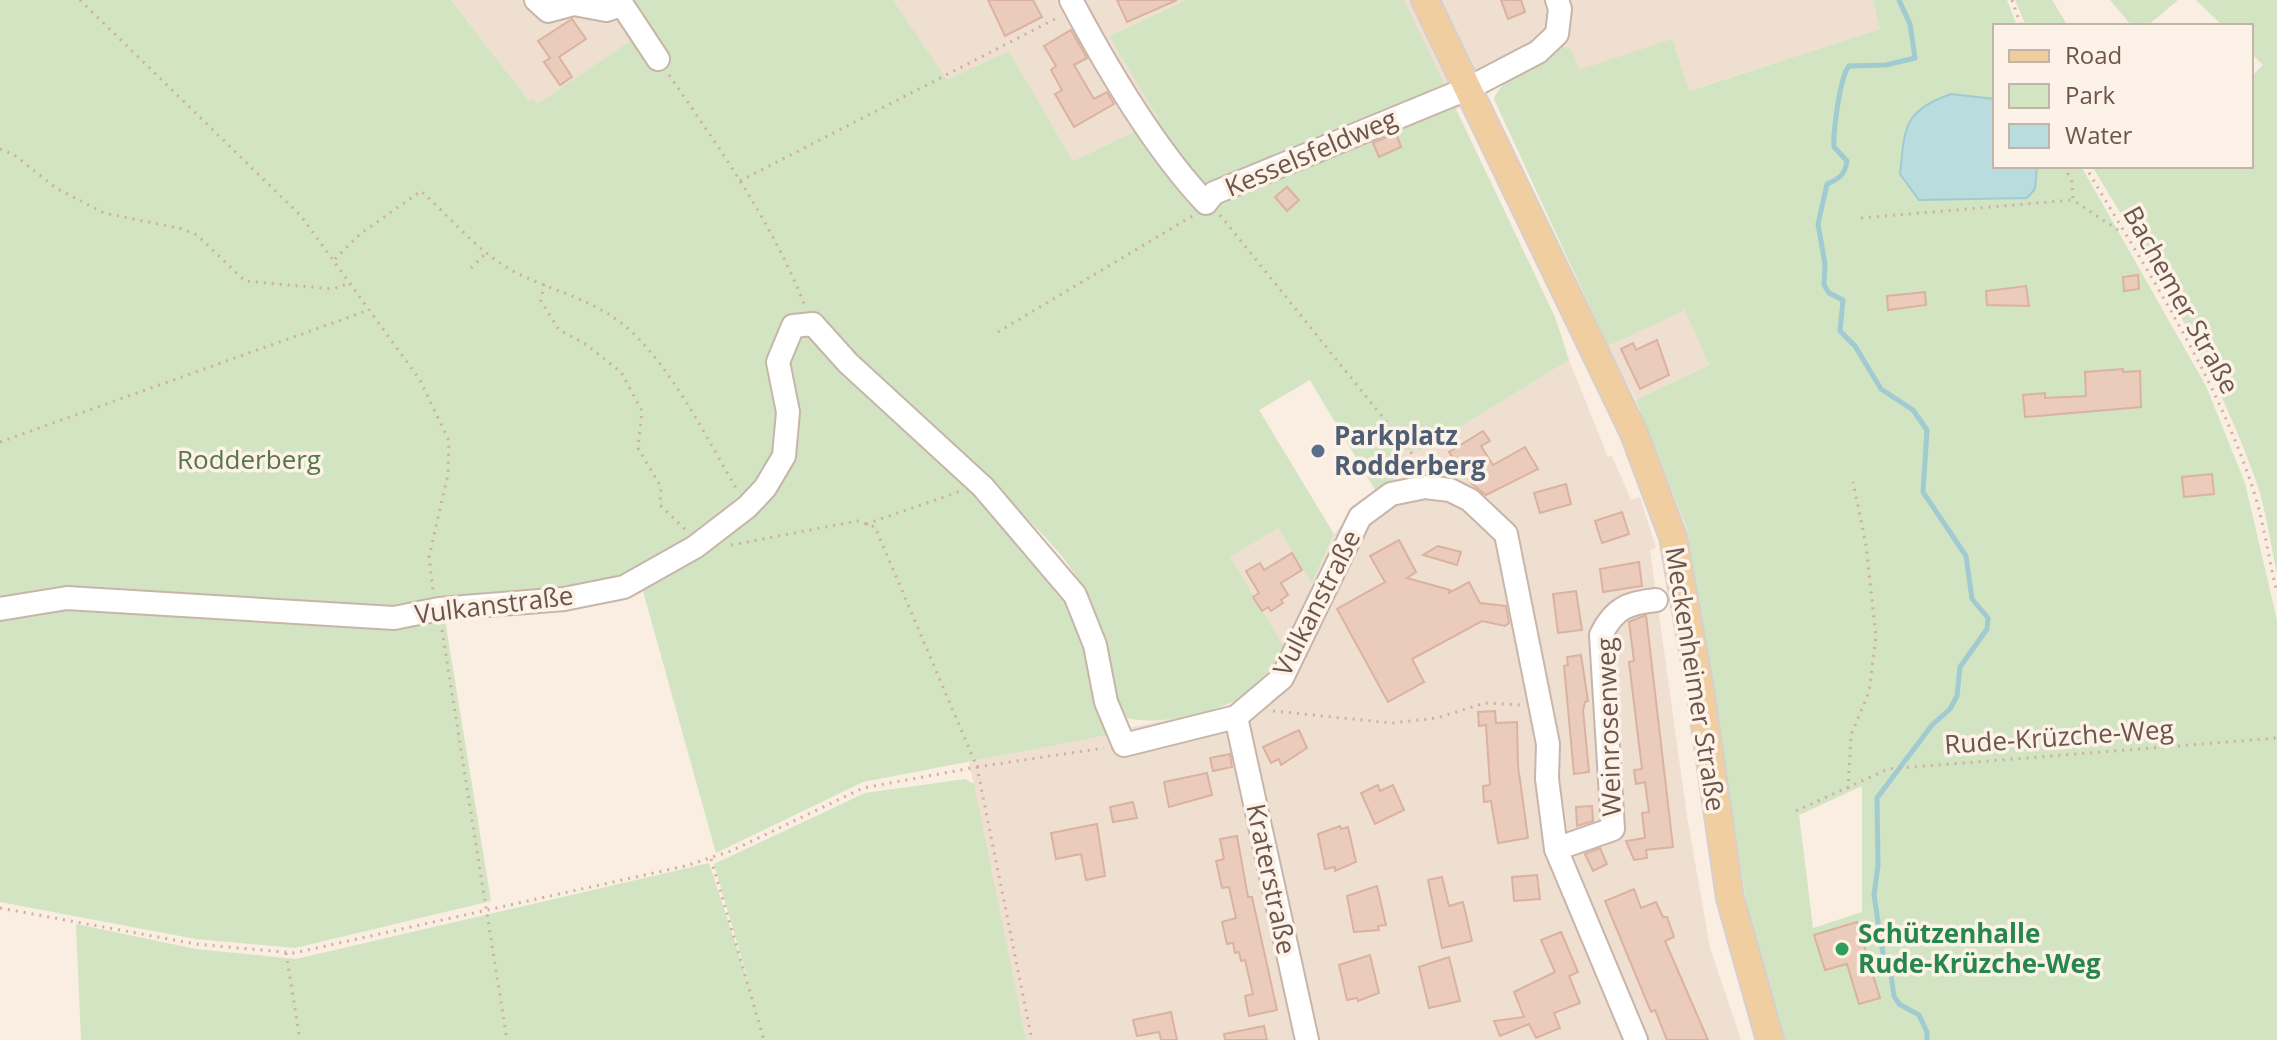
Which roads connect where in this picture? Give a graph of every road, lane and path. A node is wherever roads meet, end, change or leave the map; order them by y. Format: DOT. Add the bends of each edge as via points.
graph roads {
  1 [pos="80,0"];
  2 [pos="536,0"];
  3 [pos="1425,0"];
  4 [pos="1557,0"];
  5 [pos="2012,0"];
  6 [pos="620,2"];
  7 [pos="1074,5"];
  8 [pos="2020,24"];
  9 [pos="658,59"];
  10 [pos="1469,88"];
  11 [pos="0,149"];
  12 [pos="2065,168"];
  13 [pos="2086,168"];
  14 [pos="740,181"];
  15 [pos="2073,200"];
  16 [pos="1206,203"];
  17 [pos="1861,218"];
  18 [pos="2124,234"];
  19 [pos="487,252"];
  20 [pos="335,259"];
  21 [pos="471,268"];
  22 [pos="349,283"];
  23 [pos="544,284"];
  24 [pos="370,310"];
  25 [pos="813,324"];
  26 [pos="998,332"];
  27 [pos="0,442"];
  28 [pos="1853,482"];
  29 [pos="983,487"];
  30 [pos="1425,487"];
  31 [pos="747,507"];
  32 [pos="866,524"];
  33 [pos="695,547"];
  34 [pos="2277,593"];
  35 [pos="1656,600"];
  36 [pos="0,609"];
  37 [pos="439,609"];
  38 [pos="1505,704"];
  39 [pos="1243,712"];
  40 [pos="2277,738"];
  41 [pos="1124,745"];
  42 [pos="977,767"];
  43 [pos="1848,789"];
  44 [pos="1796,811"];
  45 [pos="1556,849"];
  46 [pos="711,859"];
  47 [pos="0,908"];
  48 [pos="487,910"];
  49 [pos="286,953"];
  50 [pos="300,1040"];
  51 [pos="507,1040"];
  52 [pos="764,1040"];
  53 [pos="1032,1040"];
  54 [pos="1307,1040"];
  55 [pos="1636,1040"];
  56 [pos="1770,1040"];
  1 -- 20 [label="path" via="301,216"];
  2 -- 6 [label="street" via="548,11 574,4 606,10"];
  3 -- 10 [label="main road, Meckenheimer Straße"];
  4 -- 10 [label="street, Kesselsfeldweg" via="1557,34 1538,52"];
  5 -- 8 [label="path"];
  6 -- 9 [label="street"];
  7 -- 14 [label="path"];
  7 -- 16 [label="street, Kesselsfeldweg" via="1159,145"];
  9 -- 14 [label="path"];
  10 -- 16 [label="street, Kesselsfeldweg" via="1214,193"];
  10 -- 56 [label="main road, Meckenheimer Straße" via="1633,431 1673,537 1730,898"];
  11 -- 22 [label="path" via="104,213 197,235 245,281 333,289"];
  12 -- 15 [label="path"];
  13 -- 18 [label="path, Bachemer Straße"];
  14 -- 25 [label="path" via="790,268"];
  15 -- 17 [label="path"];
  15 -- 18 [label="path"];
  16 -- 26 [label="path" via="1194,216"];
  16 -- 30 [label="path" via="1418,461"];
  18 -- 34 [label="path, Bachemer Straße" via="2168,301 2212,385 2251,482"];
  19 -- 20 [label="path" via="421,191 360,234"];
  19 -- 21 [label="path"];
  19 -- 23 [label="path" via="510,270"];
  20 -- 22 [label="path"];
  22 -- 24 [label="path"];
  23 -- 31 [label="path" via="580,297 635,335 679,391"];
  23 -- 33 [label="path" via="541,301 559,330 621,372 642,411 638,448 661,487 660,505 693,537"];
  24 -- 27 [label="path"];
  24 -- 37 [label="path" via="420,380 449,441 448,474 429,557"];
  25 -- 29 [label="street" via="867,382"];
  25 -- 31 [label="street, Vulkanstraße" via="793,326 778,362 788,412 784,456"];
  28 -- 43 [label="path" via="1876,636 1869,692 1851,735"];
  29 -- 32 [label="path" via="909,506"];
  29 -- 41 [label="street" via="1075,595"];
  30 -- 39 [label="street, Vulkanstraße" via="1391,494 1360,517 1282,678"];
  30 -- 45 [label="street, Vulkanstraße" via="1450,490 1470,500 1506,534 1548,744"];
  31 -- 33 [label="street, Vulkanstraße"];
  32 -- 33 [label="path" via="857,521 704,550"];
  32 -- 42 [label="path" via="875,527"];
  33 -- 37 [label="street, Vulkanstraße" via="624,587 511,605"];
  35 -- 45 [label="street, Weinrosenweg" via="1620,608 1601,635 1613,829"];
  36 -- 37 [label="street, Vulkanstraße" via="67,598 349,617 394,618"];
  37 -- 48 [label="path"];
  38 -- 39 [label="path" via="1485,703 1437,718 1392,723"];
  39 -- 41 [label="street, Vulkanstraße"];
  39 -- 54 [label="street, Kraterstraße"];
  40 -- 43 [label="path, Rude-Krüzche-Weg" via="1888,769"];
  41 -- 42 [label="path"];
  42 -- 46 [label="path" via="863,788"];
  42 -- 53 [label="path"];
  43 -- 44 [label="path, Rude-Krüzche-Weg"];
  45 -- 55 [label="street, Vulkanstraße"];
  46 -- 48 [label="path"];
  46 -- 52 [label="path"];
  47 -- 49 [label="path" via="196,944"];
  48 -- 49 [label="path"];
  48 -- 51 [label="path"];
  49 -- 50 [label="path"];
}
